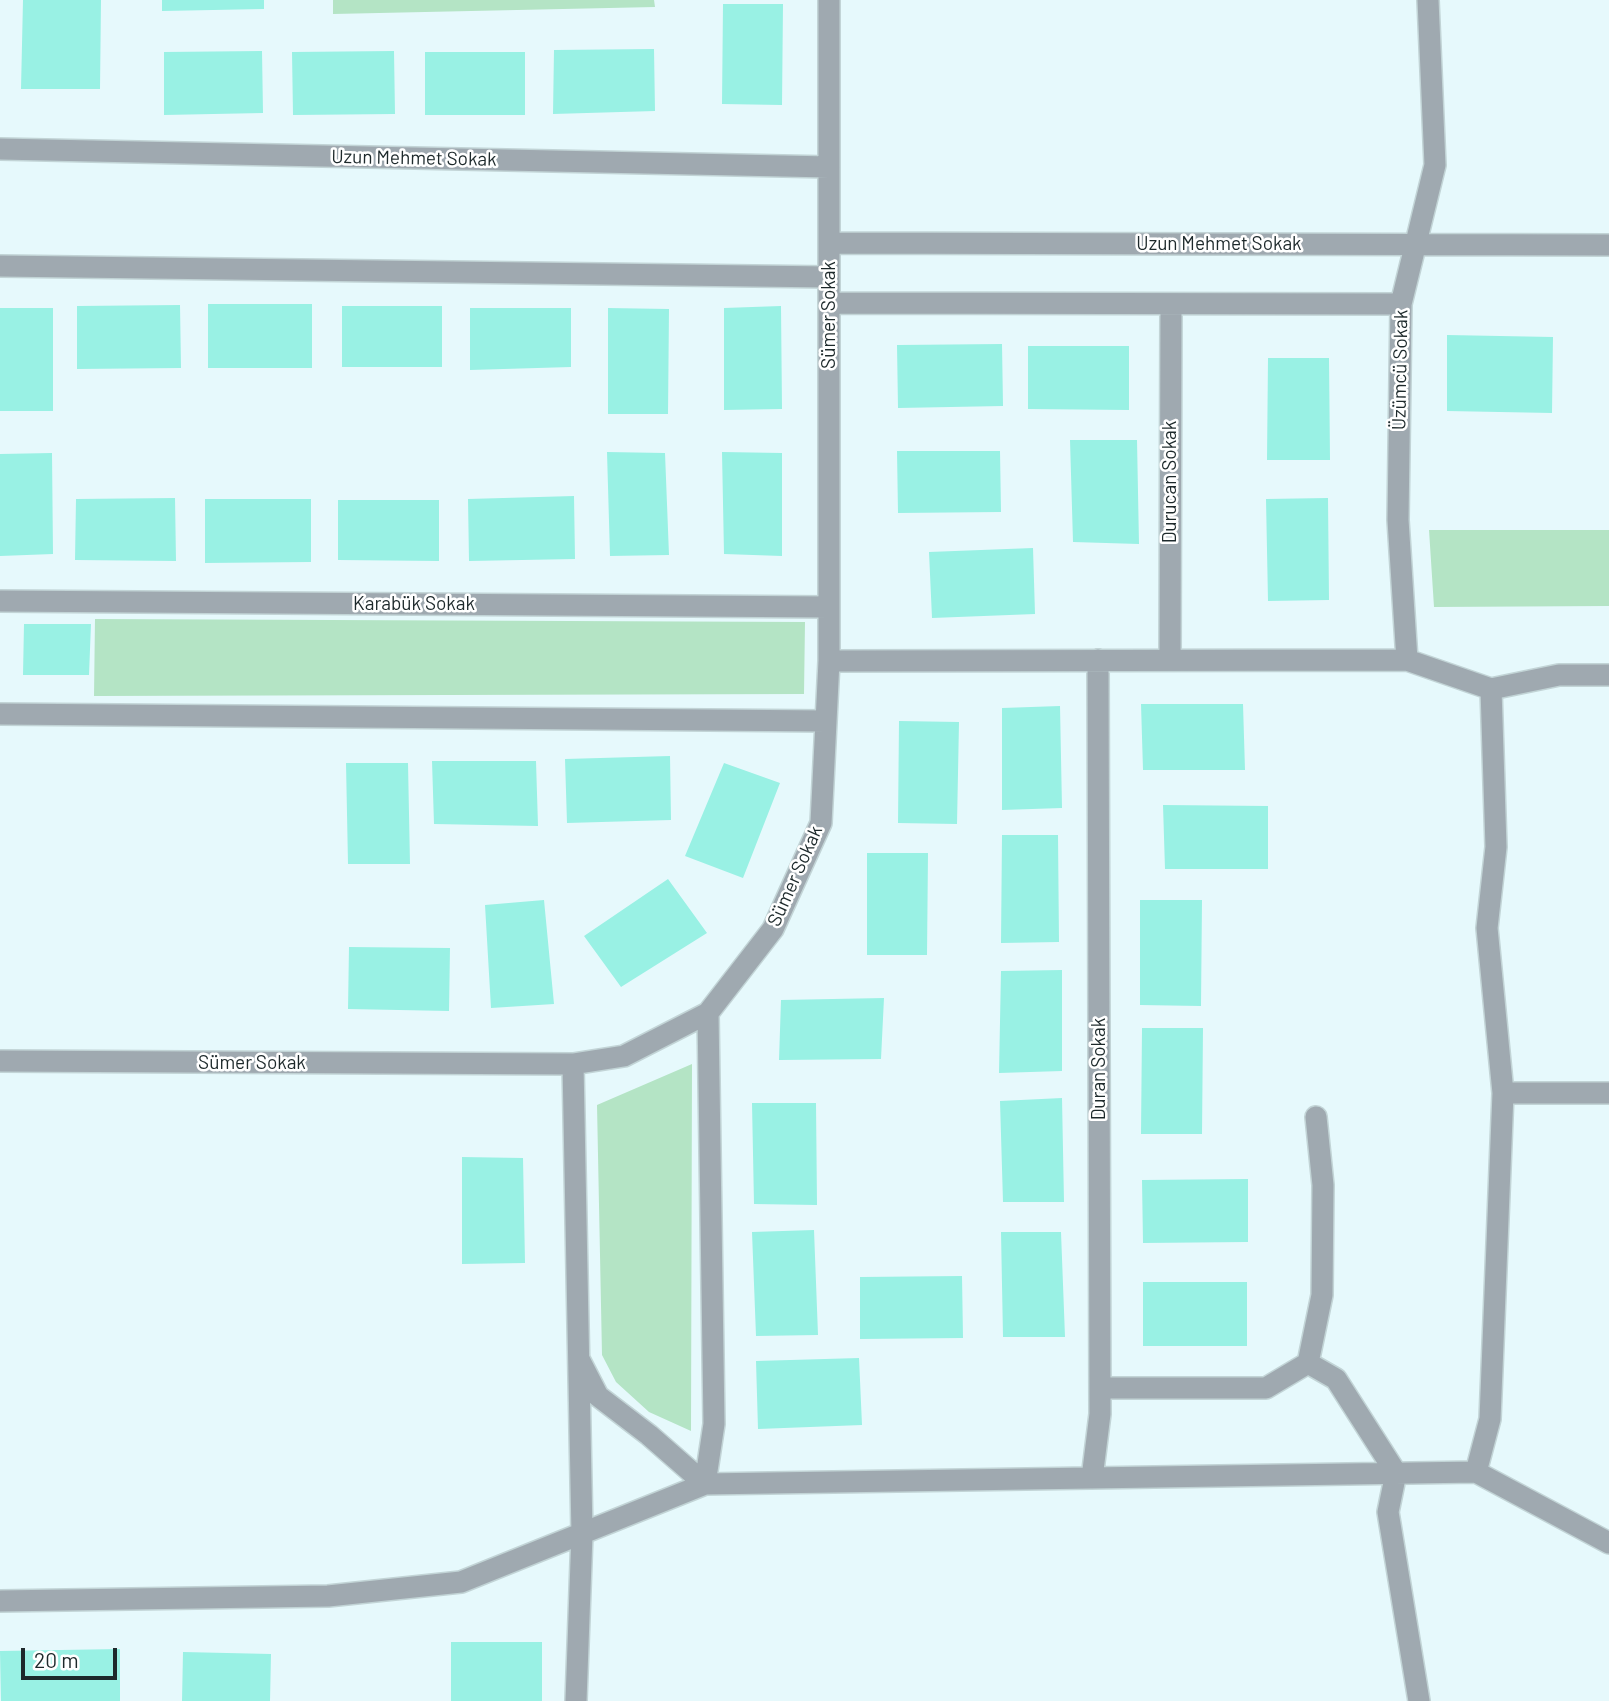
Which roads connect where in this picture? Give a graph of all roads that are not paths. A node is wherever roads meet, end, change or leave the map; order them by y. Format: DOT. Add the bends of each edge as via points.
graph roads {
  1 [pos="829,0"];
  2 [pos="1427,0"];
  3 [pos="0,149"];
  4 [pos="829,167"];
  5 [pos="829,243"];
  6 [pos="1415,245"];
  7 [pos="1609,245"];
  8 [pos="0,266"];
  9 [pos="829,277"];
  10 [pos="829,303"];
  11 [pos="1171,304"];
  12 [pos="1401,304"];
  13 [pos="0,601"];
  14 [pos="829,607"];
  15 [pos="1098,660"];
  16 [pos="1170,660"];
  17 [pos="1407,660"];
  18 [pos="829,661"];
  19 [pos="1609,675"];
  20 [pos="1491,689"];
  21 [pos="0,714"];
  22 [pos="826,721"];
  23 [pos="708,1013"];
  24 [pos="0,1062"];
  25 [pos="573,1064"];
  26 [pos="1503,1093"];
  27 [pos="1609,1093"];
  28 [pos="1317,1117"];
  29 [pos="579,1359"];
  30 [pos="1308,1363"];
  31 [pos="1100,1388"];
  32 [pos="1476,1472"];
  33 [pos="1396,1473"];
  34 [pos="1092,1478"];
  35 [pos="705,1484"];
  36 [pos="582,1534"];
  37 [pos="1609,1543"];
  38 [pos="0,1601"];
  39 [pos="576,1701"];
  40 [pos="1419,1701"];
  1 -- 4 [label="street, Sümer Sokak"];
  2 -- 6 [label="street, Üzümcü Sokak" via="1435,165"];
  3 -- 4 [label="street, Uzun Mehmet Sokak"];
  4 -- 5 [label="street, Sümer Sokak"];
  5 -- 6 [label="street, Uzun Mehmet Sokak"];
  5 -- 9 [label="street, Sümer Sokak"];
  6 -- 7 [label="street, Uzun Mehmet Sokak"];
  6 -- 12 [label="street, Üzümcü Sokak"];
  8 -- 9 [label="street"];
  9 -- 10 [label="street, Sümer Sokak"];
  10 -- 11 [label="street"];
  10 -- 14 [label="street, Sümer Sokak"];
  11 -- 12 [label="street"];
  11 -- 16 [label="street, Durucan Sokak"];
  12 -- 17 [label="street, Üzümcü Sokak" via="1398,520"];
  13 -- 14 [label="street, Karabük Sokak"];
  14 -- 18 [label="street, Sümer Sokak"];
  15 -- 16 [label="street"];
  15 -- 18 [label="street"];
  15 -- 31 [label="street, Duran Sokak"];
  16 -- 17 [label="street"];
  17 -- 20 [label="street"];
  18 -- 22 [label="street, Sümer Sokak"];
  19 -- 20 [label="street" via="1559,675"];
  20 -- 26 [label="street" via="1496,847 1487,928"];
  21 -- 22 [label="street"];
  22 -- 23 [label="street, Sümer Sokak" via="821,824 773,929"];
  23 -- 25 [label="street, Sümer Sokak" via="624,1056"];
  23 -- 35 [label="street" via="713,1424"];
  24 -- 25 [label="street, Sümer Sokak"];
  25 -- 29 [label="street"];
  26 -- 27 [label="street"];
  26 -- 32 [label="street" via="1490,1419"];
  28 -- 30 [label="street" via="1323,1185 1322,1295"];
  29 -- 35 [label="street" via="598,1396"];
  29 -- 36 [label="street"];
  30 -- 31 [label="street" via="1266,1388"];
  30 -- 33 [label="street" via="1336,1379"];
  31 -- 34 [label="street, Duran Sokak"];
  32 -- 33 [label="street"];
  32 -- 37 [label="street"];
  33 -- 34 [label="street"];
  33 -- 40 [label="street" via="1388,1512"];
  34 -- 35 [label="street"];
  35 -- 36 [label="street"];
  36 -- 38 [label="street" via="461,1582 328,1596"];
  36 -- 39 [label="street"];
}
